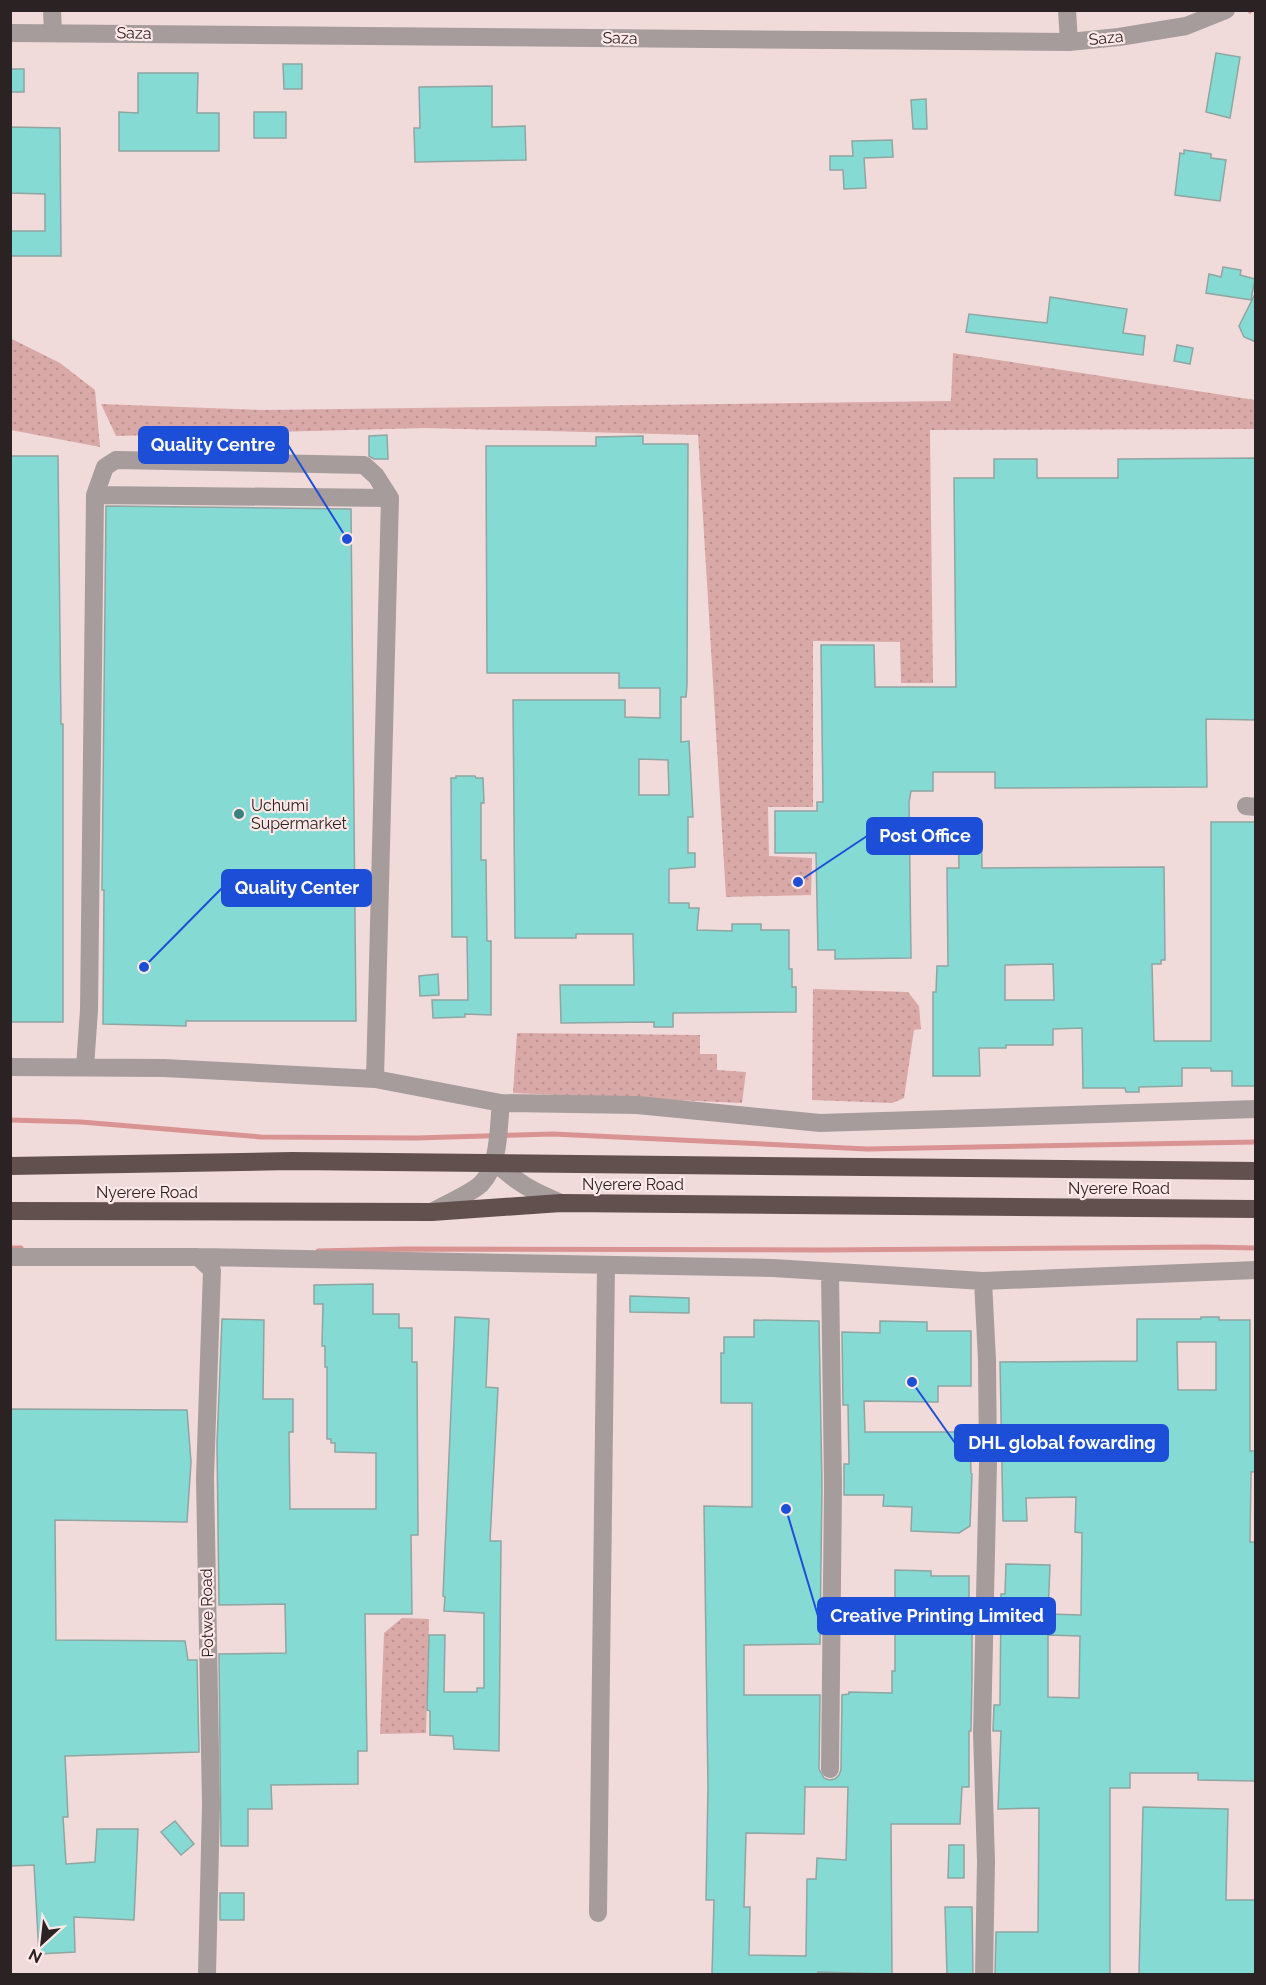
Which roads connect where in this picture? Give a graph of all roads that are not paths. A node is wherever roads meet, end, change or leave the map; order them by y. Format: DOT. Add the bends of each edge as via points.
graph roads {
  1 [pos="52,10"];
  2 [pos="1067,10"];
  3 [pos="1226,10"];
  4 [pos="10,33"];
  5 [pos="52,33"];
  6 [pos="1069,42"];
  7 [pos="95,495"];
  8 [pos="390,498"];
  9 [pos="10,1067"];
  10 [pos="85,1067"];
  11 [pos="375,1079"];
  12 [pos="501,1104"];
  13 [pos="1256,1109"];
  14 [pos="494,1161"];
  15 [pos="10,1166"];
  16 [pos="1256,1171"];
  17 [pos="561,1203"];
  18 [pos="1256,1209"];
  19 [pos="10,1211"];
  20 [pos="432,1212"];
  21 [pos="10,1257"];
  22 [pos="198,1257"];
  23 [pos="606,1266"];
  24 [pos="1256,1270"];
  25 [pos="830,1272"];
  26 [pos="983,1281"];
  27 [pos="830,1769"];
  28 [pos="598,1913"];
  29 [pos="207,1974"];
  30 [pos="984,1974"];
  1 -- 5 [label="street"];
  2 -- 6 [label="street"];
  3 -- 6 [label="street, Saza" via="1186,26"];
  4 -- 5 [label="street, Saza"];
  5 -- 6 [label="street, Saza"];
  7 -- 8 [label="street"];
  7 -- 8 [label="street" via="105,468 116,460 128,460 364,465"];
  7 -- 10 [label="street" via="89,1010"];
  8 -- 11 [label="street"];
  9 -- 10 [label="street"];
  10 -- 11 [label="street"];
  11 -- 12 [label="street"];
  12 -- 13 [label="street" via="637,1105 819,1123"];
  12 -- 14 [label="street"];
  14 -- 15 [label="highway, Nyerere Road"];
  14 -- 16 [label="highway, Nyerere Road"];
  14 -- 17 [label="street" via="530,1190"];
  14 -- 20 [label="street" via="480,1185"];
  17 -- 18 [label="highway, Nyerere Road"];
  17 -- 20 [label="highway, Nyerere Road"];
  19 -- 20 [label="highway, Nyerere Road"];
  21 -- 22 [label="street"];
  22 -- 23 [label="street"];
  22 -- 29 [label="street, Potwe Road" via="212,1270 206,1478 211,1805"];
  23 -- 25 [label="street"];
  23 -- 28 [label="street"];
  24 -- 26 [label="street"];
  25 -- 26 [label="street"];
  25 -- 27 [label="street"];
  26 -- 30 [label="street" via="988,1462 982,1733"];
}
